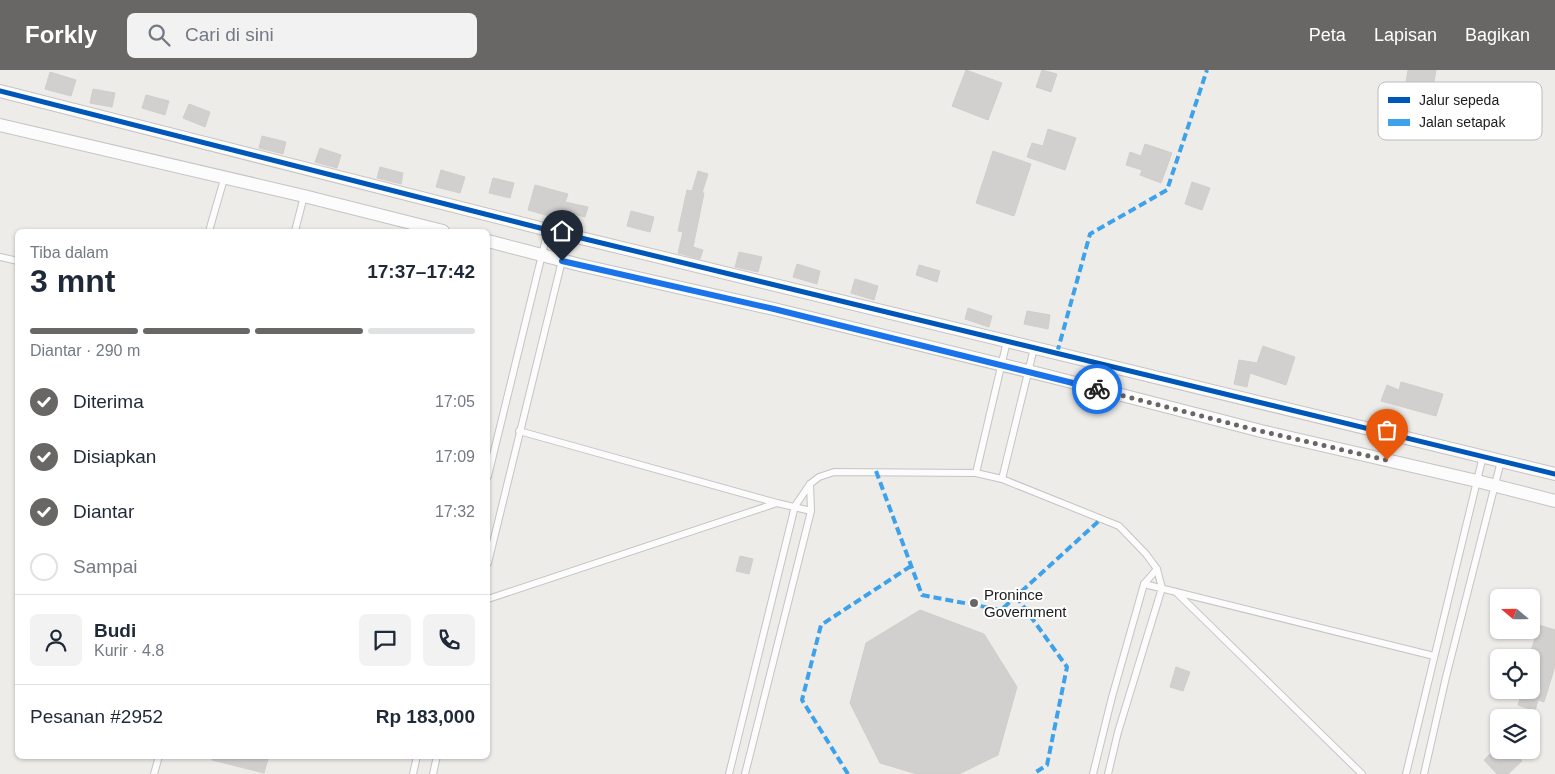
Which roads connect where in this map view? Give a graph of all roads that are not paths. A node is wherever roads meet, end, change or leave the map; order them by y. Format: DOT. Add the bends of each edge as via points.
graph roads {
  1 [pos="0,91"];
  2 [pos="0,125"];
  3 [pos="224,179"];
  4 [pos="304,196"];
  5 [pos="210,229"];
  6 [pos="296,229"];
  7 [pos="436,229"];
  8 [pos="548,230"];
  9 [pos="568,236"];
  10 [pos="490,242"];
  11 [pos="542,255"];
  12 [pos="0,257"];
  13 [pos="15,260"];
  14 [pos="562,261"];
  15 [pos="1007,341"];
  16 [pos="1034,348"];
  17 [pos="1002,365"];
  18 [pos="1029,372"];
  19 [pos="519,431"];
  20 [pos="1483,456"];
  21 [pos="1501,461"];
  22 [pos="490,468"];
  23 [pos="976,473"];
  24 [pos="1555,474"];
  25 [pos="1002,479"];
  26 [pos="1477,481"];
  27 [pos="810,484"];
  28 [pos="1495,486"];
  29 [pos="1555,500"];
  30 [pos="776,503"];
  31 [pos="795,506"];
  32 [pos="811,511"];
  33 [pos="490,554"];
  34 [pos="1157,569"];
  35 [pos="1144,584"];
  36 [pos="1162,588"];
  37 [pos="1176,591"];
  38 [pos="490,598"];
  39 [pos="1434,656"];
  40 [pos="158,759"];
  41 [pos="416,759"];
  42 [pos="436,759"];
  43 [pos="154,774"];
  44 [pos="413,774"];
  45 [pos="433,774"];
  46 [pos="730,774"];
  47 [pos="745,774"];
  48 [pos="1093,774"];
  49 [pos="1108,774"];
  50 [pos="1362,774"];
  51 [pos="1406,774"];
  52 [pos="1424,774"];
  1 -- 8 [label="street"];
  2 -- 3 [label="street"];
  3 -- 4 [label="street"];
  3 -- 5 [label="lane"];
  4 -- 6 [label="lane"];
  4 -- 7 [label="street"];
  8 -- 9 [label="street"];
  8 -- 11 [label="lane"];
  9 -- 14 [label="lane"];
  9 -- 15 [label="street"];
  10 -- 11 [label="street"];
  11 -- 14 [label="street"];
  11 -- 22 [label="lane"];
  12 -- 13 [label="lane"];
  14 -- 17 [label="street"];
  14 -- 19 [label="lane"];
  15 -- 16 [label="street"];
  15 -- 17 [label="lane"];
  16 -- 18 [label="lane"];
  16 -- 20 [label="street"];
  17 -- 18 [label="street"];
  17 -- 23 [label="lane"];
  18 -- 25 [label="lane"];
  18 -- 26 [label="street" via="1260,431"];
  19 -- 30 [label="lane"];
  19 -- 33 [label="lane"];
  20 -- 21 [label="street"];
  20 -- 26 [label="lane"];
  21 -- 24 [label="street"];
  21 -- 28 [label="lane"];
  23 -- 25 [label="lane"];
  23 -- 27 [label="lane" via="834,472"];
  25 -- 34 [label="lane" via="1119,526"];
  26 -- 28 [label="street"];
  26 -- 39 [label="lane"];
  27 -- 31 [label="lane"];
  27 -- 32 [label="lane"];
  28 -- 29 [label="street"];
  28 -- 52 [label="lane"];
  30 -- 31 [label="lane"];
  30 -- 38 [label="lane"];
  31 -- 32 [label="lane"];
  31 -- 46 [label="lane"];
  32 -- 47 [label="lane"];
  34 -- 35 [label="lane"];
  34 -- 36 [label="lane"];
  35 -- 36 [label="lane"];
  35 -- 48 [label="lane"];
  36 -- 37 [label="lane"];
  36 -- 49 [label="lane"];
  37 -- 39 [label="lane"];
  37 -- 50 [label="lane"];
  39 -- 51 [label="lane"];
  40 -- 43 [label="lane"];
  41 -- 44 [label="lane"];
  42 -- 45 [label="lane"];
}
